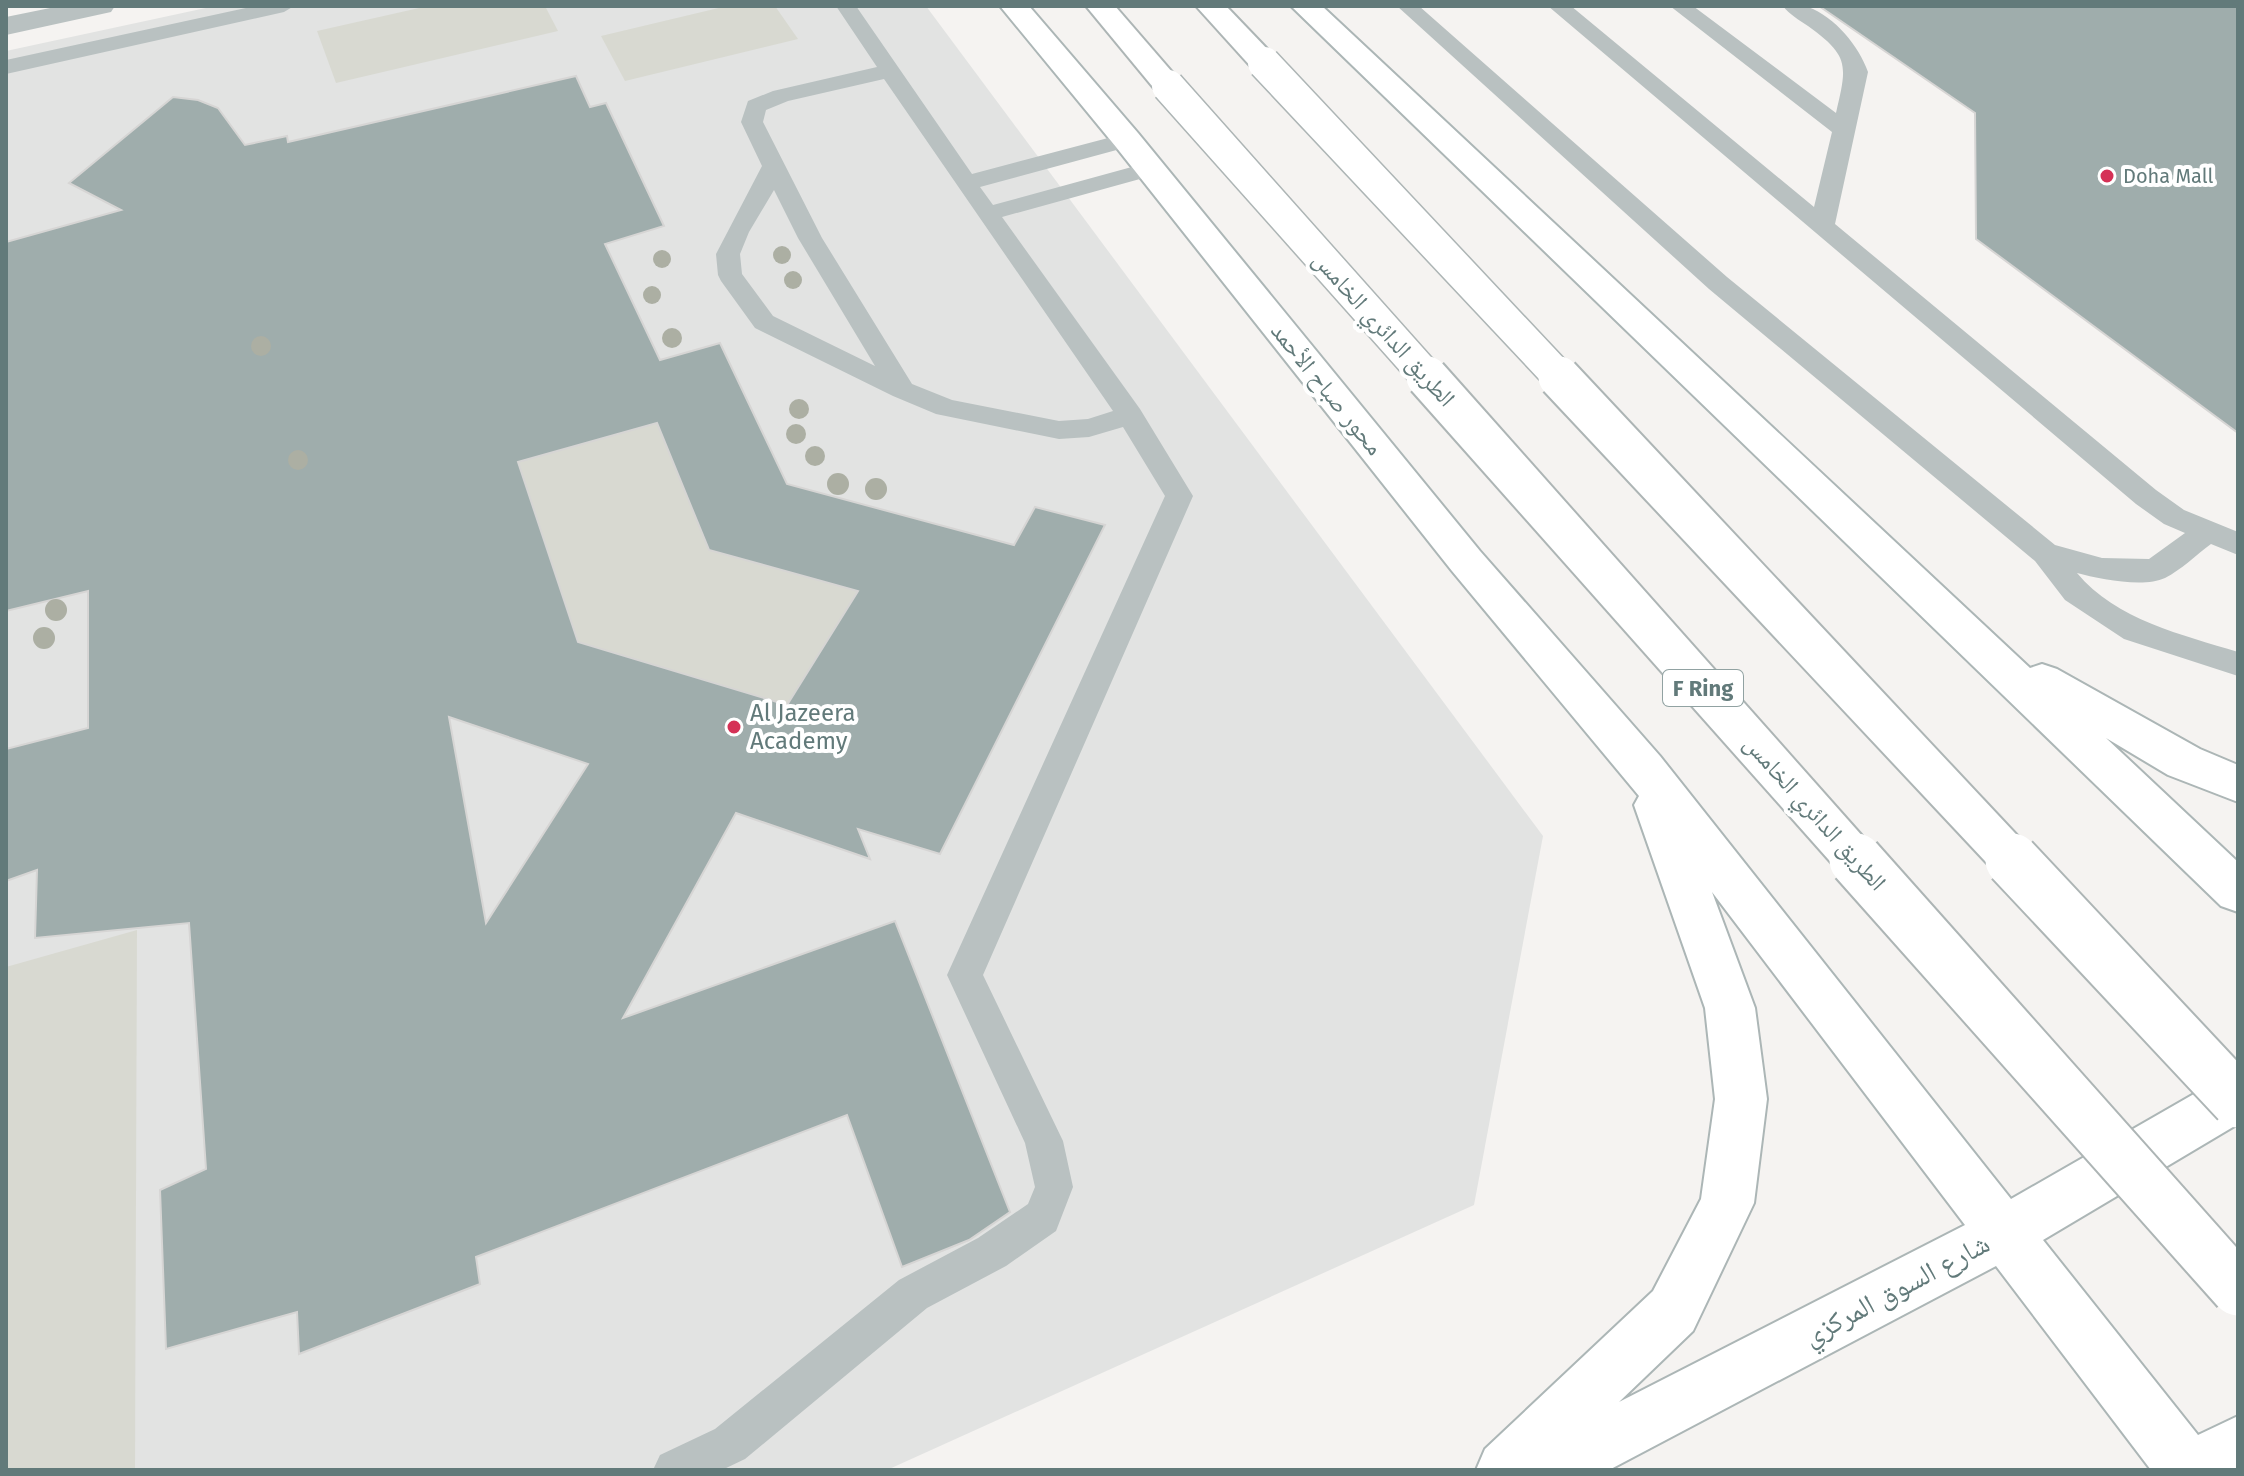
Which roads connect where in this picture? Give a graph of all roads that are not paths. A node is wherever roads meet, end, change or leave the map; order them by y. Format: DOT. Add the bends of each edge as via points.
graph roads {
  1 [pos="101,6"];
  2 [pos="284,6"];
  3 [pos="846,6"];
  4 [pos="1014,6"];
  5 [pos="1100,6"];
  6 [pos="1210,6"];
  7 [pos="1305,6"];
  8 [pos="1407,6"];
  9 [pos="1558,6"];
  10 [pos="1680,6"];
  11 [pos="1793,6"];
  12 [pos="6,26"];
  13 [pos="6,67"];
  14 [pos="890,71"];
  15 [pos="1843,129"];
  16 [pos="1138,154"];
  17 [pos="774,166"];
  18 [pos="967,183"];
  19 [pos="987,214"];
  20 [pos="1822,227"];
  21 [pos="903,390"];
  22 [pos="1130,415"];
  23 [pos="2206,533"];
  24 [pos="2238,544"];
  25 [pos="2045,553"];
  26 [pos="1984,649"];
  27 [pos="2238,664"];
  28 [pos="1644,769"];
  29 [pos="2238,784"];
  30 [pos="2238,892"];
  31 [pos="2238,1099"];
  32 [pos="2003,1234"];
  33 [pos="2238,1289"];
  34 [pos="2238,1445"];
  35 [pos="675,1470"];
  36 [pos="1506,1470"];
  37 [pos="1548,1470"];
  38 [pos="2190,1470"];
  1 -- 12 [label="street"];
  2 -- 13 [label="lane"];
  3 -- 14 [label="lane"];
  4 -- 16 [label="main road, محور صباح الأحمد"];
  5 -- 33 [label="main road, الطريق الدائري الخامس / F Ring, bridge"];
  6 -- 31 [label="main road, bridge"];
  7 -- 26 [label="main road"];
  8 -- 25 [label="lane" via="1718,283"];
  9 -- 20 [label="lane"];
  10 -- 15 [label="lane"];
  11 -- 15 [label="lane" via="1838,39 1854,61 1856,82"];
  14 -- 17 [label="lane" via="756,106 752,122"];
  14 -- 18 [label="lane"];
  15 -- 20 [label="lane"];
  16 -- 18 [label="lane"];
  16 -- 19 [label="lane"];
  16 -- 28 [label="main road, محور صباح الأحمد" via="1466,561"];
  17 -- 21 [label="lane" via="810,238"];
  17 -- 21 [label="lane" via="732,243 730,275 764,322"];
  18 -- 19 [label="lane"];
  19 -- 22 [label="lane"];
  20 -- 23 [label="lane" via="2146,497"];
  21 -- 22 [label="lane" via="946,408 1059,430 1089,428"];
  22 -- 35 [label="lane" via="1179,496 965,975 1044,1141 1054,1187 1042,1217 992,1252 913,1294 730,1444"];
  23 -- 24 [label="lane"];
  23 -- 25 [label="lane" via="2155,570 2102,569"];
  25 -- 27 [label="lane" via="2076,592 2135,631"];
  26 -- 29 [label="main road" via="2184,762"];
  26 -- 30 [label="main road"];
  28 -- 32 [label="main road"];
  28 -- 36 [label="main road" via="1730,1008 1741,1099 1727,1203 1673,1311"];
  31 -- 32 [label="main road, شارع السوق المركزي"];
  32 -- 37 [label="main road, شارع السوق المركزي"];
  32 -- 38 [label="main road"];
  34 -- 38 [label="main road"];
}
